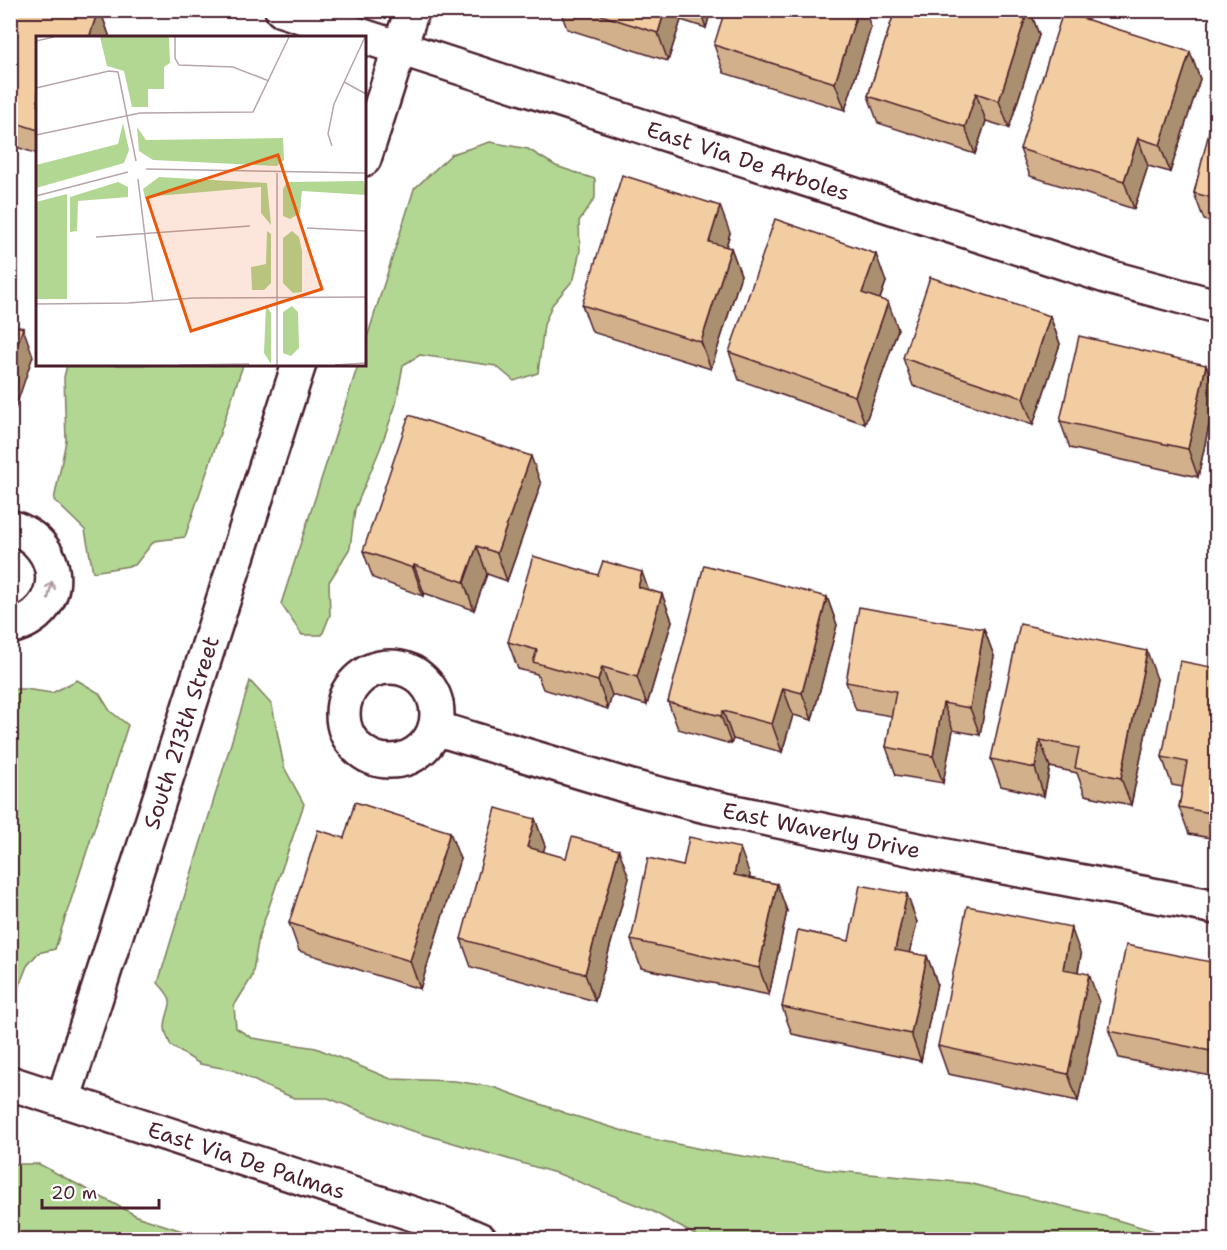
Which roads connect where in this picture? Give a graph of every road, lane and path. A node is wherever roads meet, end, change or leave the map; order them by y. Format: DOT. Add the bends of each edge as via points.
graph roads {
  1 [pos="282,10"];
  2 [pos="412,10"];
  3 [pos="361,36"];
  4 [pos="366,38"];
  5 [pos="400,49"];
  6 [pos="366,153"];
  7 [pos="1216,306"];
  8 [pos="297,366"];
  9 [pos="10,527"];
  10 [pos="10,627"];
  11 [pos="435,728"];
  12 [pos="1216,907"];
  13 [pos="10,1083"];
  14 [pos="63,1100"];
  15 [pos="480,1239"];
  1 -- 3 [label="street, East Via De Arboles"];
  2 -- 5 [label="street"];
  4 -- 5 [label="street, East Via De Arboles"];
  5 -- 6 [label="street"];
  5 -- 7 [label="street, East Via De Arboles" via="1112,278"];
  8 -- 14 [label="street, South 213th Street"];
  10 -- 9 [label="street, one-way" via="37,615 47,602 53,570 38,541 25,531"];
  11 -- 12 [label="street, East Waverly Drive" via="706,806"];
  13 -- 14 [label="street, East Via De Palmas"];
  14 -- 15 [label="street, East Via De Palmas" via="438,1221"];
}
